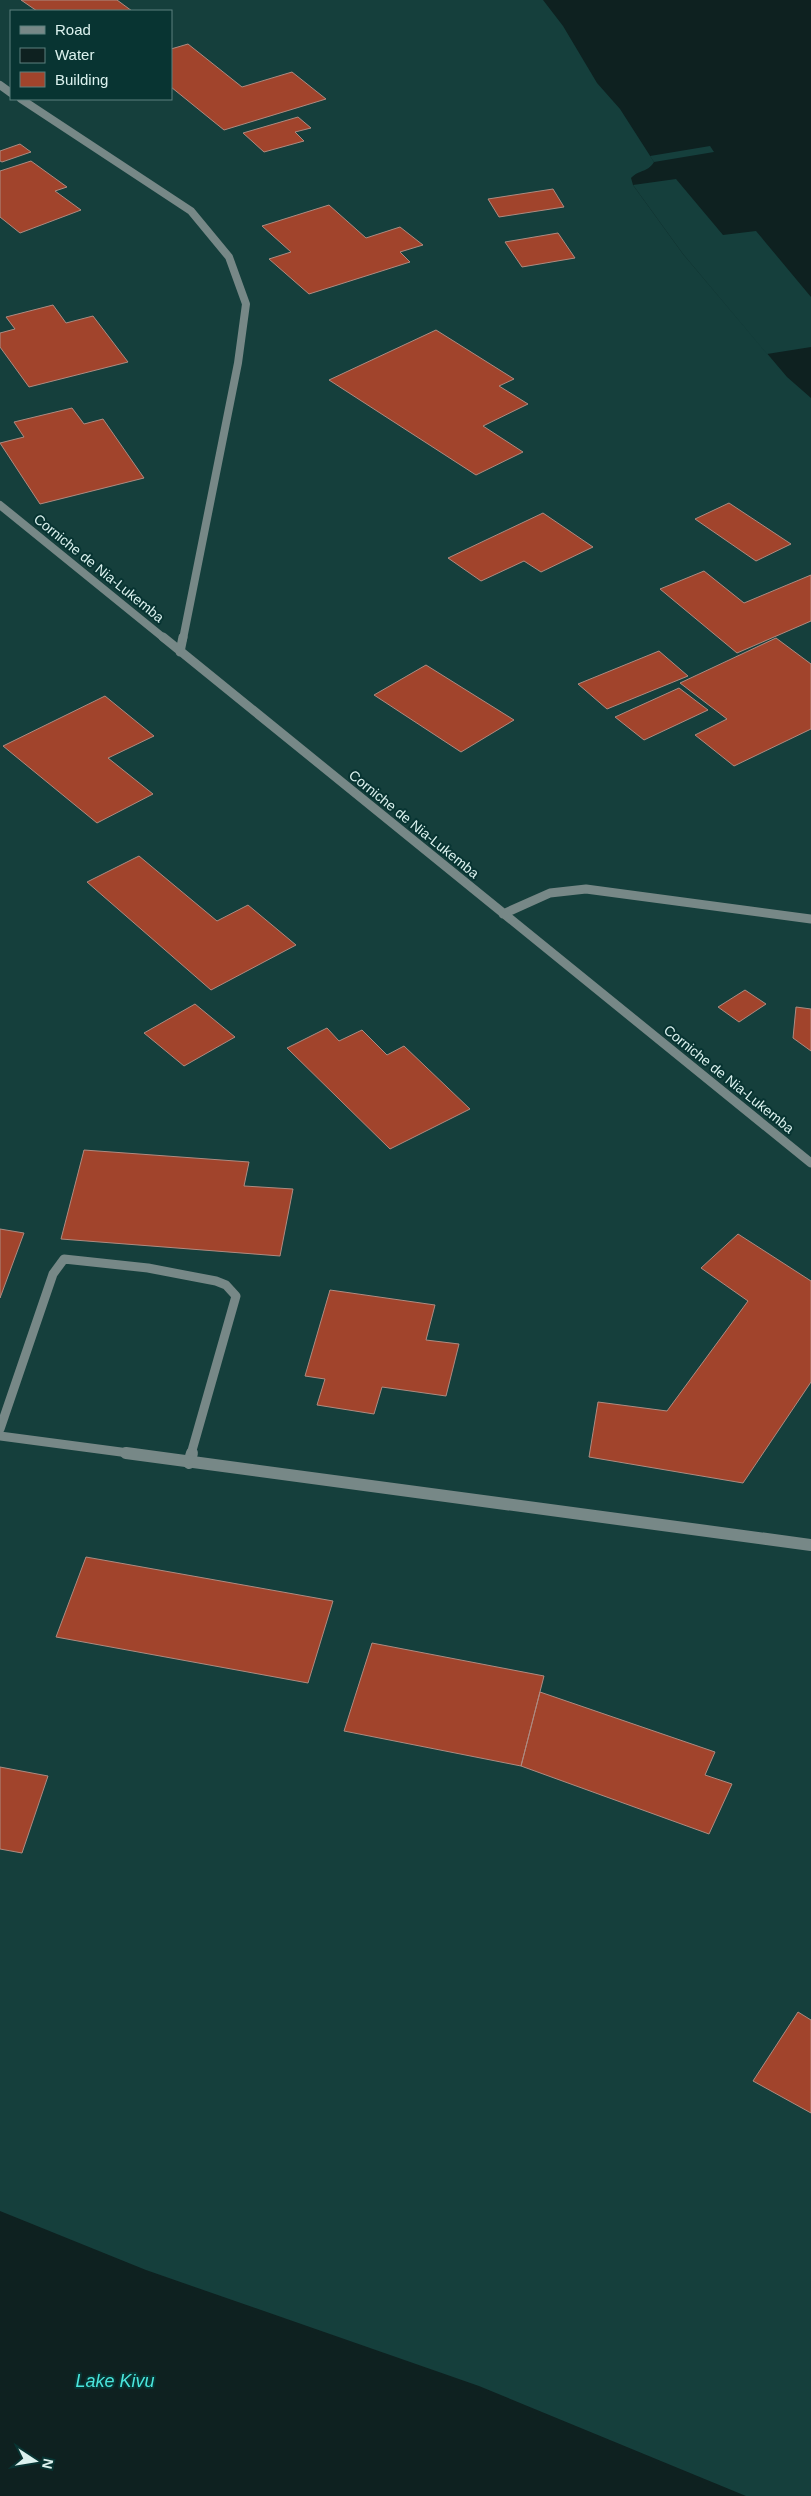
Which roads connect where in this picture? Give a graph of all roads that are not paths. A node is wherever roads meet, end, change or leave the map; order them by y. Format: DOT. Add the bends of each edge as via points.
graph roads {
  1 [pos="22,100"];
  2 [pos="0,505"];
  3 [pos="180,652"];
  4 [pos="503,914"];
  5 [pos="811,919"];
  6 [pos="811,1163"];
  7 [pos="0,1429"];
  8 [pos="0,1436"];
  9 [pos="190,1463"];
  10 [pos="811,1545"];
  1 -- 3 [label="street" via="191,212 230,256 246,304 238,363"];
  2 -- 3 [label="street, Corniche de Nia-Lukemba"];
  3 -- 4 [label="street, Corniche de Nia-Lukemba"];
  4 -- 5 [label="street" via="550,893 586,889"];
  4 -- 6 [label="street, Corniche de Nia-Lukemba"];
  7 -- 9 [label="street" via="53,1274 64,1259 86,1259 197,1277 225,1284 236,1296"];
  8 -- 9 [label="street"];
  9 -- 10 [label="street"];
}
